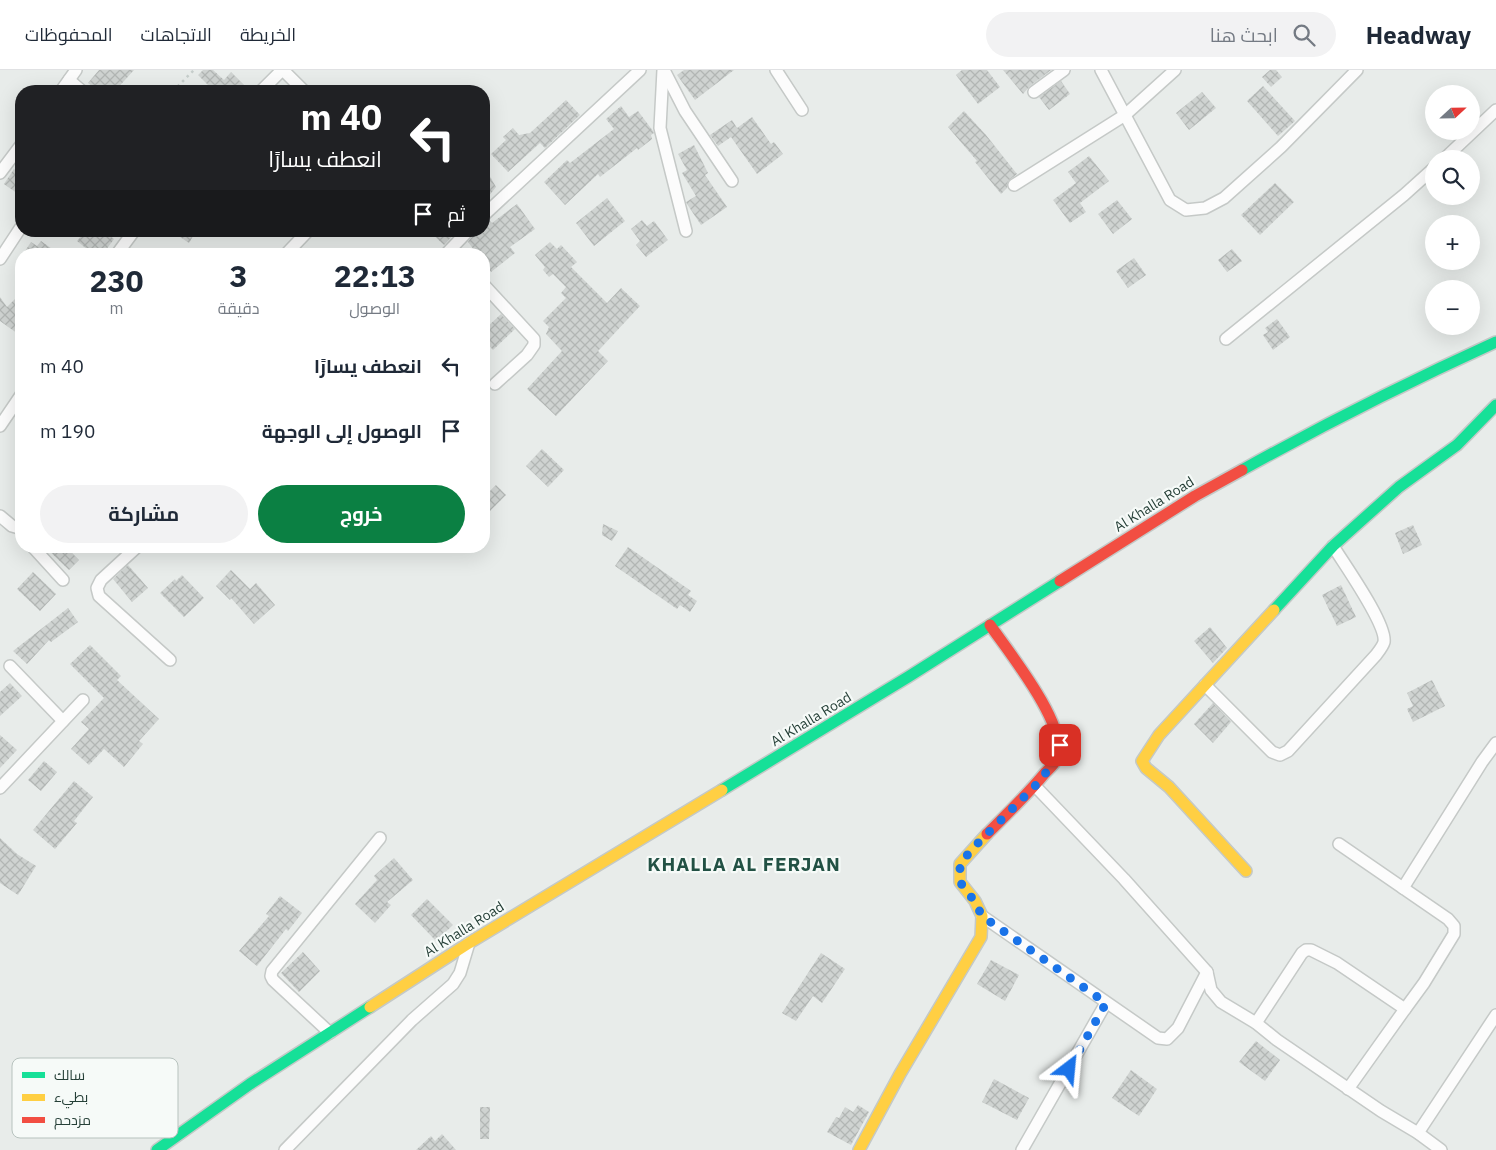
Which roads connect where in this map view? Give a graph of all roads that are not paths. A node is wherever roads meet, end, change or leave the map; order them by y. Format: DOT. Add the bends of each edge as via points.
graph roads {
  1 [pos="76,70"];
  2 [pos="282,70"];
  3 [pos="640,70"];
  4 [pos="663,70"];
  5 [pos="776,70"];
  6 [pos="1064,70"];
  7 [pos="1101,70"];
  8 [pos="1175,70"];
  9 [pos="1357,70"];
  10 [pos="69,80"];
  11 [pos="65,85"];
  12 [pos="75,85"];
  13 [pos="267,85"];
  14 [pos="298,85"];
  15 [pos="1034,92"];
  16 [pos="802,110"];
  17 [pos="1496,110"];
  18 [pos="1124,115"];
  19 [pos="1454,150"];
  20 [pos="15,153"];
  21 [pos="0,173"];
  22 [pos="1425,176"];
  23 [pos="732,181"];
  24 [pos="1014,185"];
  25 [pos="490,209"];
  26 [pos="686,231"];
  27 [pos="15,236"];
  28 [pos="130,237"];
  29 [pos="302,237"];
  30 [pos="463,237"];
  31 [pos="121,248"];
  32 [pos="292,248"];
  33 [pos="453,248"];
  34 [pos="0,259"];
  35 [pos="490,291"];
  36 [pos="1226,339"];
  37 [pos="1496,342"];
  38 [pos="495,384"];
  39 [pos="15,404"];
  40 [pos="1496,405"];
  41 [pos="0,426"];
  42 [pos="0,516"];
  43 [pos="15,525"];
  44 [pos="1333,546"];
  45 [pos="38,553"];
  46 [pos="130,553"];
  47 [pos="63,580"];
  48 [pos="990,625"];
  49 [pos="170,660"];
  50 [pos="10,666"];
  51 [pos="1205,685"];
  52 [pos="83,700"];
  53 [pos="63,721"];
  54 [pos="1496,743"];
  55 [pos="1035,786"];
  56 [pos="0,788"];
  57 [pos="380,838"];
  58 [pos="1339,844"];
  59 [pos="1246,871"];
  60 [pos="1403,888"];
  61 [pos="982,916"];
  62 [pos="469,943"];
  63 [pos="1207,972"];
  64 [pos="1106,1003"];
  65 [pos="1405,1009"];
  66 [pos="1496,1015"];
  67 [pos="1256,1023"];
  68 [pos="330,1033"];
  69 [pos="1348,1089"];
  70 [pos="1418,1133"];
  71 [pos="178,1135"];
  72 [pos="174,1138"];
  73 [pos="157,1150"];
  74 [pos="285,1150"];
  75 [pos="859,1150"];
  76 [pos="1022,1150"];
  77 [pos="1441,1150"];
  1 -- 10 [label="street"];
  2 -- 13 [label="street"];
  2 -- 14 [label="street"];
  3 -- 25 [label="street"];
  4 -- 23 [label="street" via="685,112"];
  4 -- 26 [label="street" via="660,128"];
  5 -- 16 [label="street"];
  6 -- 15 [label="street"];
  7 -- 18 [label="street"];
  8 -- 18 [label="street"];
  9 -- 18 [label="street" via="1281,147 1224,198 1205,208 1186,210 1170,200"];
  10 -- 11 [label="street"];
  10 -- 12 [label="street"];
  17 -- 19 [label="street"];
  18 -- 24 [label="street"];
  20 -- 21 [label="street"];
  22 -- 36 [label="street"];
  27 -- 34 [label="street"];
  28 -- 31 [label="street"];
  29 -- 32 [label="street"];
  30 -- 33 [label="street"];
  35 -- 38 [label="street" via="534,339 527,355"];
  37 -- 48 [label="street, Al Khalla Road" via="1286,446 1195,496"];
  39 -- 41 [label="street"];
  40 -- 44 [label="street" via="1457,445 1399,487"];
  42 -- 43 [label="street"];
  44 -- 51 [label="street"];
  44 -- 51 [label="street" via="1384,632 1384,644 1288,751 1280,755 1272,752"];
  45 -- 47 [label="street"];
  46 -- 49 [label="street" via="101,580 97,588 99,596"];
  48 -- 55 [label="street" via="1042,702 1060,745 1057,759"];
  48 -- 62 [label="street, Al Khalla Road"];
  50 -- 53 [label="street"];
  51 -- 59 [label="street" via="1159,735 1142,761"];
  52 -- 53 [label="street"];
  53 -- 56 [label="street"];
  54 -- 60 [label="street"];
  55 -- 61 [label="street" via="960,864 960,882"];
  55 -- 63 [label="street"];
  57 -- 68 [label="street" via="272,971 273,980"];
  58 -- 60 [label="street"];
  60 -- 65 [label="street" via="1454,926 1454,934"];
  61 -- 64 [label="street"];
  61 -- 75 [label="street" via="982,936"];
  62 -- 68 [label="street, Al Khalla Road"];
  62 -- 74 [label="street" via="460,973 453,984 412,1020"];
  63 -- 64 [label="street" via="1178,1028 1167,1039 1158,1038"];
  63 -- 67 [label="street" via="1211,990 1221,1002"];
  64 -- 76 [label="street"];
  65 -- 67 [label="street" via="1337,963 1311,950 1302,953"];
  65 -- 69 [label="street"];
  66 -- 70 [label="street"];
  67 -- 69 [label="street"];
  68 -- 71 [label="street, Al Khalla Road"];
  69 -- 70 [label="street"];
  70 -- 77 [label="street"];
  72 -- 73 [label="street, Al Khalla Road"];
}
